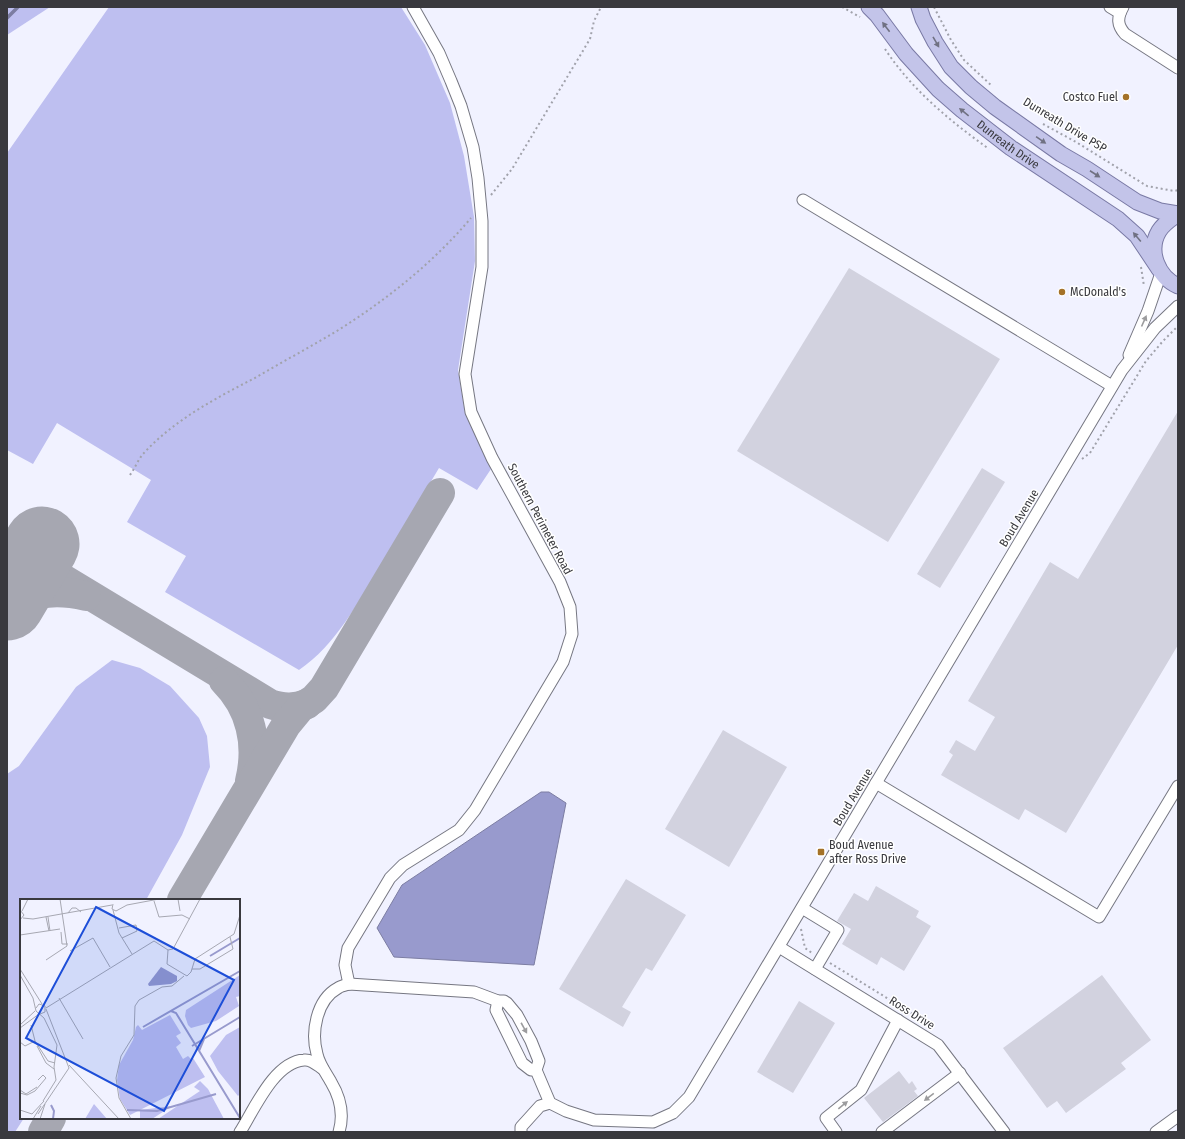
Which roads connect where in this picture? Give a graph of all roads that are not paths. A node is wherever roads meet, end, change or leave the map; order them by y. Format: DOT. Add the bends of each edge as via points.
graph roads {
  1 [pos="413,7"];
  2 [pos="869,7"];
  3 [pos="919,7"];
  4 [pos="1118,9"];
  5 [pos="1178,68"];
  6 [pos="803,200"];
  7 [pos="1178,214"];
  8 [pos="1160,271"];
  9 [pos="1178,286"];
  10 [pos="1178,306"];
  11 [pos="1122,370"];
  12 [pos="1112,386"];
  13 [pos="876,783"];
  14 [pos="1178,786"];
  15 [pos="806,911"];
  16 [pos="779,947"];
  17 [pos="815,969"];
  18 [pos="349,984"];
  19 [pos="498,1001"];
  20 [pos="898,1020"];
  21 [pos="323,1069"];
  22 [pos="536,1070"];
  23 [pos="960,1074"];
  24 [pos="550,1103"];
  25 [pos="1178,1116"];
  26 [pos="240,1132"];
  27 [pos="339,1132"];
  28 [pos="521,1132"];
  29 [pos="836,1132"];
  30 [pos="882,1132"];
  31 [pos="1004,1132"];
  32 [pos="1156,1132"];
  1 -- 18 [label="street, Southern Perimeter Road" via="439,53 461,106 473,147 478,178 482,221 482,267 465,374 471,412 492,458 560,582 570,607 572,634 563,662 475,810 459,830 403,865 390,878 348,948 345,965"];
  8 -- 2 [label="main road, Dunreath Drive, one-way" via="1137,236 1118,219 1011,148 954,103 906,54"];
  3 -- 7 [label="main road, Dunreath Drive, one-way" via="935,42 951,67 995,107 1061,154 1137,202 1160,211"];
  4 -- 5 [label="street" via="1118,23 1125,34"];
  6 -- 12 [label="street"];
  7 -- 8 [label="main road" via="1167,221 1159,231 1154,244 1154,257"];
  8 -- 9 [label="main road, Dunreath Drive"];
  11 -- 8 [label="street, Boud Avenue, one-way" via="1148,311"];
  10 -- 11 [label="street, Boud Avenue" via="1155,328"];
  11 -- 12 [label="street, Boud Avenue"];
  12 -- 13 [label="street, Boud Avenue"];
  13 -- 14 [label="street" via="1099,917"];
  13 -- 15 [label="street, Boud Avenue"];
  15 -- 16 [label="street, Boud Avenue"];
  15 -- 17 [label="street" via="838,930"];
  16 -- 17 [label="street, Ross Drive"];
  16 -- 24 [label="street, Boud Avenue" via="689,1098 673,1113 653,1122 594,1120"];
  17 -- 20 [label="street, Ross Drive"];
  18 -- 19 [label="street" via="474,992"];
  18 -- 21 [label="street" via="337,988 319,1010 314,1040"];
  19 -- 22 [label="street" via="498,1016 522,1063 530,1070"];
  19 -- 22 [label="street, one-way" via="504,1001 511,1008 531,1041 539,1061"];
  20 -- 23 [label="street, Ross Drive" via="938,1045"];
  29 -- 20 [label="street, one-way" via="826,1118 861,1090"];
  21 -- 26 [label="street" via="315,1062 304,1060 282,1070 266,1088"];
  21 -- 27 [label="street" via="337,1094 341,1108"];
  22 -- 24 [label="street"];
  23 -- 30 [label="street, one-way"];
  23 -- 31 [label="street, Ross Drive"];
  24 -- 28 [label="street" via="540,1106 521,1127"];
  25 -- 32 [label="street"];
}
